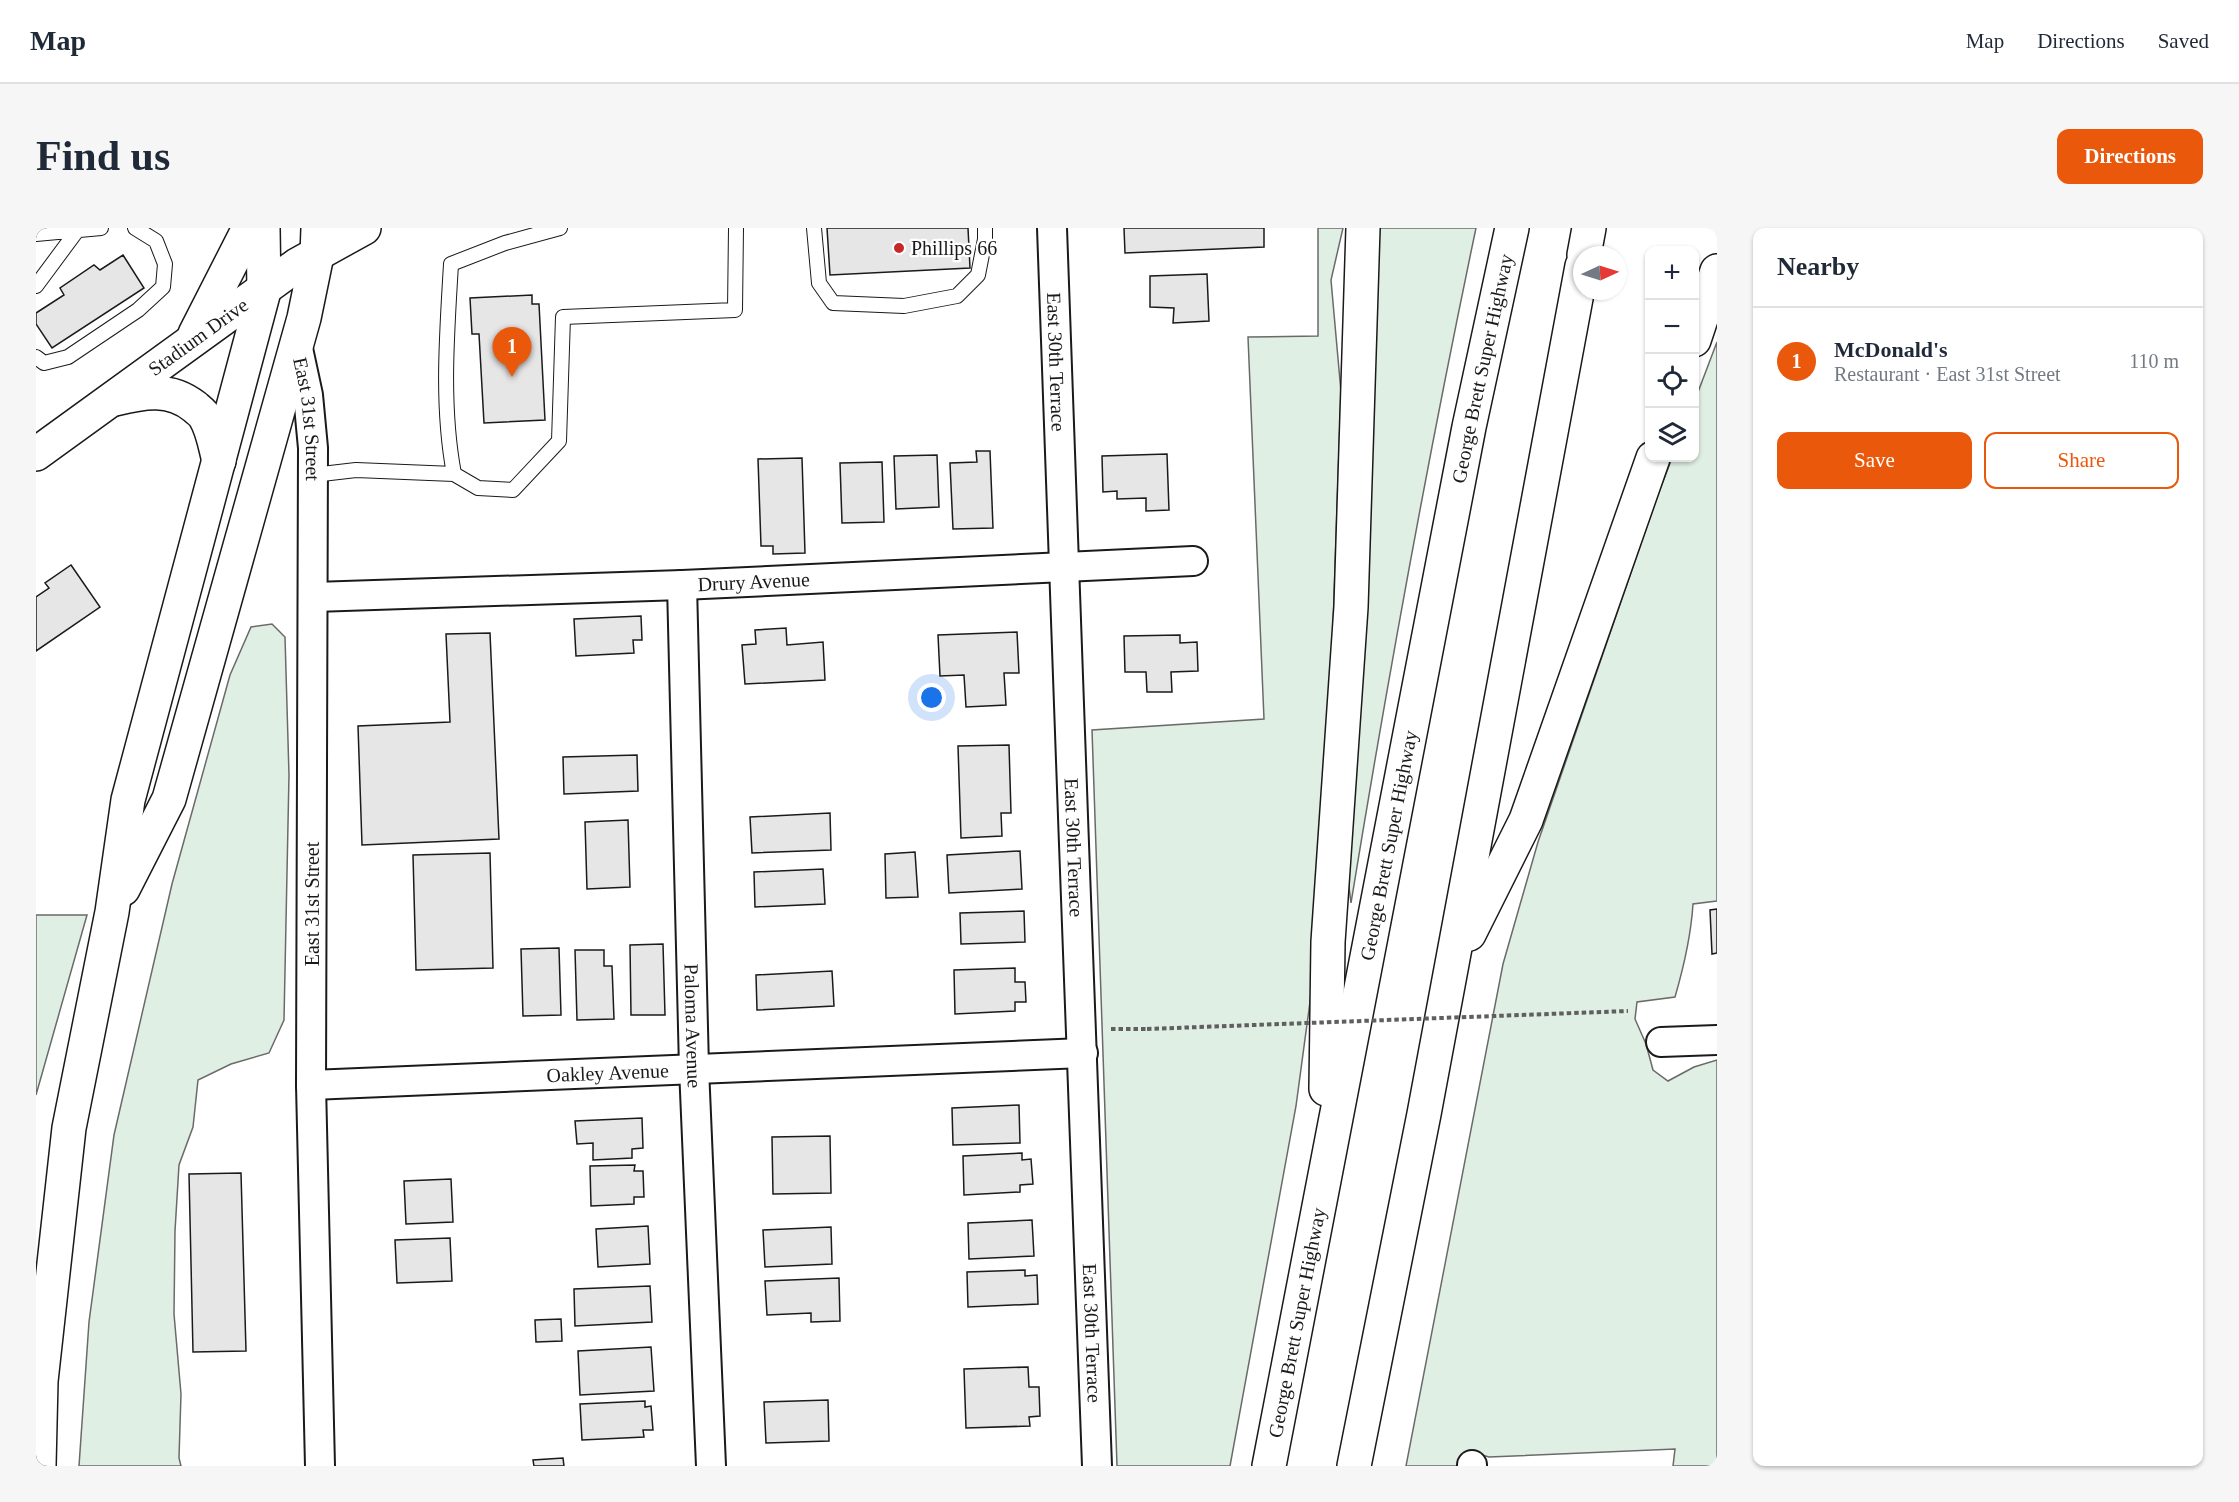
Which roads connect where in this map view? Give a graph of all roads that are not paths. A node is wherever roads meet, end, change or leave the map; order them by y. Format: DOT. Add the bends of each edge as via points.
graph roads {
  1 [pos="101,228"];
  2 [pos="135,228"];
  3 [pos="249,228"];
  4 [pos="263,228"];
  5 [pos="364,228"];
  6 [pos="560,228"];
  7 [pos="736,228"];
  8 [pos="814,228"];
  9 [pos="985,228"];
  10 [pos="1052,228"];
  11 [pos="1363,228"];
  12 [pos="1512,228"];
  13 [pos="1589,228"];
  14 [pos="76,232"];
  15 [pos="36,234"];
  16 [pos="317,242"];
  17 [pos="1586,246"];
  18 [pos="1714,284"];
  19 [pos="36,286"];
  20 [pos="264,291"];
  21 [pos="1576,300"];
  22 [pos="1699,328"];
  23 [pos="191,341"];
  24 [pos="297,344"];
  25 [pos="36,357"];
  26 [pos="110,400"];
  27 [pos="36,454"];
  28 [pos="219,461"];
  29 [pos="1652,462"];
  30 [pos="454,474"];
  31 [pos="313,475"];
  32 [pos="1193,561"];
  33 [pos="1062,567"];
  34 [pos="682,585"];
  35 [pos="314,597"];
  36 [pos="112,912"];
  37 [pos="1450,971"];
  38 [pos="1717,1040"];
  39 [pos="1083,1041"];
  40 [pos="1661,1042"];
  41 [pos="694,1068"];
  42 [pos="311,1084"];
  43 [pos="1324,1178"];
  44 [pos="38,1416"];
  45 [pos="39,1466"];
  46 [pos="320,1466"];
  47 [pos="711,1466"];
  48 [pos="1097,1466"];
  49 [pos="1269,1466"];
  50 [pos="1354,1466"];
  1 -- 14 [label="lane"];
  2 -- 25 [label="lane" via="156,241 165,264 163,287 138,310 68,357 44,363"];
  3 -- 23 [label="main road"];
  4 -- 20 [label="main road, East 31st Street"];
  5 -- 16 [label="main road, Stadium Drive"];
  6 -- 30 [label="lane" via="504,243 451,264 448,445"];
  7 -- 30 [label="lane" via="735,310 562,317 559,441 513,490 478,488"];
  8 -- 9 [label="lane" via="819,283 833,303 904,306 957,296 978,275"];
  10 -- 33 [label="street, East 30th Terrace"];
  11 -- 43 [label="main road" via="1351,606 1328,942"];
  12 -- 43 [label="main road, George Brett Super Highway" via="1469,427"];
  13 -- 17 [label="main road"];
  14 -- 15 [label="lane"];
  14 -- 19 [label="lane"];
  16 -- 20 [label="main road, Stadium Drive" via="297,265"];
  16 -- 24 [label="main road, East 31st Street"];
  18 -- 22 [label="main road"];
  20 -- 23 [label="main road, Stadium Drive"];
  20 -- 28 [label="main road, East 31st Street"];
  21 -- 37 [label="main road"];
  23 -- 26 [label="main road, Stadium Drive"];
  24 -- 31 [label="street, East 31st Street" via="308,395"];
  24 -- 36 [label="main road, East 31st Street" via="169,799"];
  26 -- 27 [label="main road, Stadium Drive"];
  26 -- 28 [label="main road" via="142,393 166,393 185,399 204,415"];
  28 -- 36 [label="main road, East 31st Street" via="128,800"];
  29 -- 37 [label="main road" via="1526,820"];
  30 -- 31 [label="lane" via="356,470"];
  31 -- 35 [label="street, East 31st Street"];
  32 -- 33 [label="street, Drury Avenue"];
  33 -- 34 [label="street, Drury Avenue"];
  33 -- 39 [label="street, East 30th Terrace"];
  34 -- 35 [label="street, Drury Avenue"];
  34 -- 41 [label="street, Paloma Avenue"];
  35 -- 42 [label="street, East 31st Street"];
  36 -- 44 [label="main road, East 31st Street" via="69,1128"];
  37 -- 50 [label="main road"];
  38 -- 40 [label="street"];
  39 -- 41 [label="street, Oakley Avenue"];
  39 -- 48 [label="street, East 30th Terrace"];
  41 -- 42 [label="street, Oakley Avenue"];
  41 -- 47 [label="street, Paloma Avenue"];
  42 -- 46 [label="street, East 31st Street"];
  43 -- 49 [label="main road, George Brett Super Highway"];
  44 -- 45 [label="main road, East 31st Street"];
}
